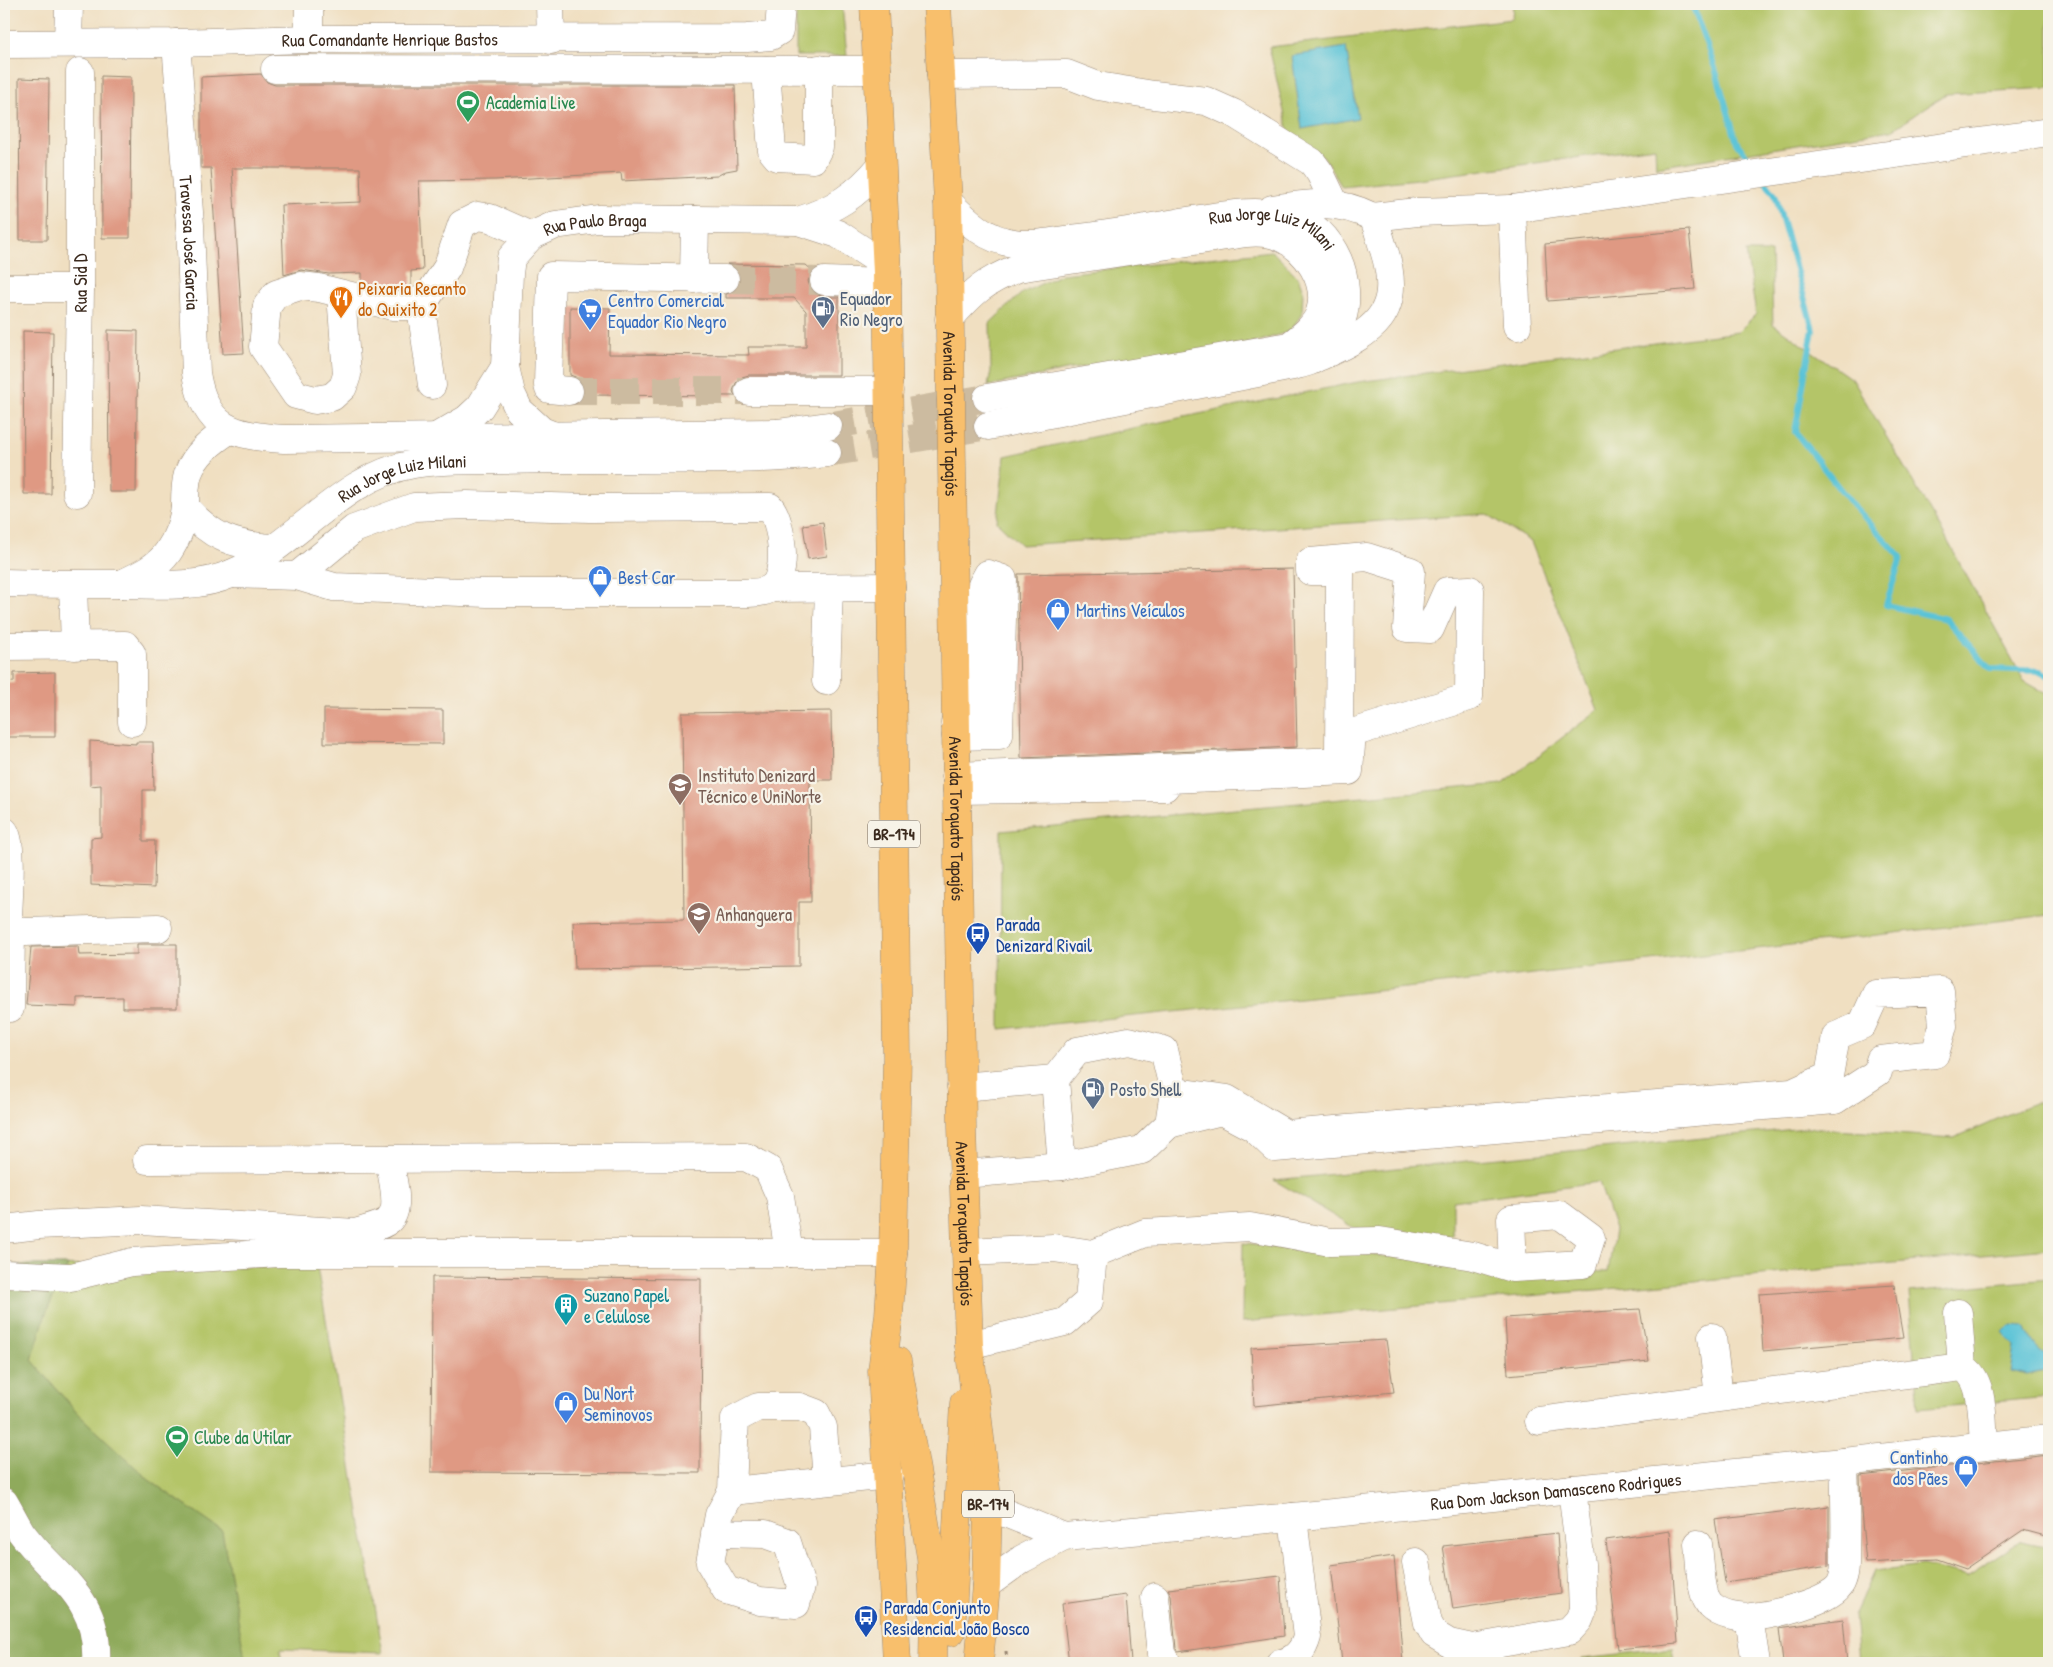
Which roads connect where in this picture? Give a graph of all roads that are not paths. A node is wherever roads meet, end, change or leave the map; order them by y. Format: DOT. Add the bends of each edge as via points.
graph roads {
  1 [pos="69,4"];
  2 [pos="309,4"];
  3 [pos="550,4"];
  4 [pos="781,4"];
  5 [pos="874,4"];
  6 [pos="937,4"];
  7 [pos="309,39"];
  8 [pos="551,40"];
  9 [pos="68,43"];
  10 [pos="176,43"];
  11 [pos="4,44"];
  12 [pos="275,69"];
  13 [pos="766,70"];
  14 [pos="819,70"];
  15 [pos="877,70"];
  16 [pos="80,72"];
  17 [pos="941,75"];
  18 [pos="2049,132"];
  19 [pos="881,166"];
  20 [pos="948,202"];
  21 [pos="1335,204"];
  22 [pos="1512,209"];
  23 [pos="1246,212"];
  24 [pos="695,220"];
  25 [pos="798,221"];
  26 [pos="1377,229"];
  27 [pos="531,236"];
  28 [pos="508,274"];
  29 [pos="551,276"];
  30 [pos="888,277"];
  31 [pos="694,279"];
  32 [pos="725,279"];
  33 [pos="824,282"];
  34 [pos="4,288"];
  35 [pos="80,288"];
  36 [pos="341,294"];
  37 [pos="420,300"];
  38 [pos="949,320"];
  39 [pos="1517,326"];
  40 [pos="1317,358"];
  41 [pos="504,367"];
  42 [pos="432,386"];
  43 [pos="570,391"];
  44 [pos="749,391"];
  45 [pos="889,391"];
  46 [pos="987,398"];
  47 [pos="828,426"];
  48 [pos="988,426"];
  49 [pos="230,430"];
  50 [pos="557,437"];
  51 [pos="435,438"];
  52 [pos="827,453"];
  53 [pos="77,493"];
  54 [pos="185,507"];
  55 [pos="272,548"];
  56 [pos="231,574"];
  57 [pos="297,576"];
  58 [pos="4,584"];
  59 [pos="73,584"];
  60 [pos="121,584"];
  61 [pos="891,587"];
  62 [pos="771,588"];
  63 [pos="829,588"];
  64 [pos="4,646"];
  65 [pos="75,646"];
  66 [pos="826,681"];
  67 [pos="132,722"];
  68 [pos="955,729"];
  69 [pos="957,783"];
  70 [pos="4,831"];
  71 [pos="158,928"];
  72 [pos="11,929"];
  73 [pos="10,1008"];
  74 [pos="1055,1079"];
  75 [pos="961,1087"];
  76 [pos="1174,1092"];
  77 [pos="1169,1124"];
  78 [pos="389,1159"];
  79 [pos="147,1160"];
  80 [pos="1062,1166"];
  81 [pos="963,1174"];
  82 [pos="4,1229"];
  83 [pos="966,1252"];
  84 [pos="789,1253"];
  85 [pos="893,1253"];
  86 [pos="1093,1254"];
  87 [pos="1513,1268"];
  88 [pos="4,1274"];
  89 [pos="1958,1313"];
  90 [pos="889,1315"];
  91 [pos="1712,1337"];
  92 [pos="969,1344"];
  93 [pos="1962,1367"];
  94 [pos="1719,1397"];
  95 [pos="1539,1421"];
  96 [pos="2049,1439"];
  97 [pos="1984,1446"];
  98 [pos="1844,1462"];
  99 [pos="888,1475"];
  100 [pos="827,1481"];
  101 [pos="1572,1489"];
  102 [pos="732,1491"];
  103 [pos="4,1502"];
  104 [pos="988,1506"];
  105 [pos="1293,1517"];
  106 [pos="715,1533"];
  107 [pos="1064,1537"];
  108 [pos="1698,1544"];
  109 [pos="1416,1562"];
  110 [pos="986,1585"];
  111 [pos="1155,1597"];
  112 [pos="1749,1618"];
  113 [pos="1473,1655"];
  114 [pos="96,1663"];
  115 [pos="897,1663"];
  116 [pos="933,1663"];
  117 [pos="951,1663"];
  118 [pos="978,1663"];
  119 [pos="1167,1663"];
  120 [pos="1280,1663"];
  121 [pos="1756,1663"];
  1 -- 9 [label="street"];
  2 -- 7 [label="street"];
  3 -- 8 [label="street"];
  4 -- 8 [label="street, Rua Comandante Henrique Bastos" via="781,28 776,34 747,38"];
  5 -- 15 [label="highway, BR-174"];
  6 -- 17 [label="highway, Avenida Torquato Tapajós / BR-174"];
  7 -- 8 [label="street, Rua Comandante Henrique Bastos"];
  7 -- 10 [label="street, Rua Comandante Henrique Bastos"];
  9 -- 10 [label="street, Rua Comandante Henrique Bastos"];
  9 -- 11 [label="street, Rua Comandante Henrique Bastos"];
  10 -- 49 [label="street, Travessa José Garcia" via="190,216 196,372 199,391 208,409"];
  12 -- 13 [label="street"];
  13 -- 14 [label="street"];
  13 -- 14 [label="street" via="772,150 777,157 813,159 819,147"];
  14 -- 15 [label="street"];
  15 -- 19 [label="highway, BR-174"];
  16 -- 35 [label="street, Rua Sid D"];
  17 -- 20 [label="highway, Avenida Torquato Tapajós / BR-174"];
  17 -- 21 [label="street" via="1067,74 1098,86 1206,101 1232,113 1312,162"];
  18 -- 22 [label="street"];
  19 -- 25 [label="street, Rua Paulo Braga" via="861,188 836,207"];
  19 -- 30 [label="highway, BR-174"];
  20 -- 23 [label="street, Rua Jorge Luiz Milani" via="969,223 992,238 1035,244"];
  20 -- 38 [label="highway, Avenida Torquato Tapajós / BR-174"];
  21 -- 23 [label="street" via="1315,203"];
  21 -- 26 [label="street" via="1351,207"];
  22 -- 26 [label="street" via="1447,211"];
  22 -- 39 [label="street"];
  23 -- 40 [label="street, Rua Jorge Luiz Milani" via="1296,219 1315,228 1334,250 1341,267 1345,301 1342,319"];
  24 -- 25 [label="street, Rua Paulo Braga"];
  24 -- 27 [label="street, Rua Paulo Braga" via="598,219 555,225"];
  24 -- 31 [label="street"];
  25 -- 30 [label="street, Rua Paulo Braga" via="838,234 873,257"];
  26 -- 40 [label="street" via="1390,270 1390,296 1386,310 1366,332"];
  27 -- 28 [label="street, Rua Paulo Braga" via="511,258"];
  27 -- 37 [label="street" via="490,218 478,216 462,224 446,268 428,296"];
  28 -- 29 [label="street"];
  28 -- 41 [label="street, Rua Paulo Braga"];
  29 -- 31 [label="street"];
  29 -- 43 [label="street" via="548,385 552,391"];
  30 -- 33 [label="street"];
  30 -- 45 [label="highway, BR-174"];
  31 -- 32 [label="street"];
  34 -- 35 [label="street"];
  35 -- 53 [label="street, Rua Sid D"];
  36 -- 37 [label="street" via="392,306 412,306"];
  37 -- 42 [label="street"];
  38 -- 46 [label="street, Rua Jorge Luiz Milani" via="970,294 1018,268 1246,233 1260,232 1280,237 1315,268 1322,294 1320,313 1308,332 1290,346"];
  38 -- 68 [label="highway, Avenida Torquato Tapajós / BR-174"];
  40 -- 48 [label="street" via="1293,366"];
  41 -- 50 [label="street, Rua Paulo Braga" via="519,410 542,431"];
  41 -- 51 [label="street, Rua Paulo Braga" via="480,407 467,419"];
  44 -- 45 [label="street"];
  45 -- 61 [label="highway, BR-174"];
  47 -- 50 [label="street, Rua Jorge Luiz Milani" via="777,433"];
  49 -- 51 [label="street, Rua Jorge Luiz Milani" via="284,439"];
  49 -- 54 [label="street" via="213,440 193,463 186,485"];
  50 -- 51 [label="street, Rua Jorge Luiz Milani"];
  52 -- 55 [label="street, Rua Jorge Luiz Milani" via="781,458 535,459 415,464 387,472 335,500"];
  54 -- 55 [label="street" via="200,524 226,540"];
  54 -- 60 [label="street" via="177,536 167,553 151,569"];
  55 -- 56 [label="street, Rua Jorge Luiz Milani"];
  56 -- 57 [label="street"];
  56 -- 60 [label="street, Rua Jorge Luiz Milani" via="190,584"];
  57 -- 62 [label="street" via="334,587 487,593 744,593"];
  57 -- 62 [label="street" via="354,529 414,507 770,507 779,525 783,564 780,579"];
  58 -- 59 [label="street, Rua Jorge Luiz Milani"];
  59 -- 60 [label="street, Rua Jorge Luiz Milani"];
  59 -- 65 [label="street"];
  61 -- 63 [label="street"];
  61 -- 85 [label="highway, BR-174" via="897,1057"];
  62 -- 63 [label="street"];
  63 -- 66 [label="street"];
  64 -- 65 [label="street"];
  65 -- 67 [label="street" via="125,645 132,654"];
  68 -- 68 [label="street" via="999,735 1003,579 988,574 982,585 983,722"];
  68 -- 69 [label="highway, Avenida Torquato Tapajós / BR-174"];
  69 -- 69 [label="street" via="1165,787 1170,779 1349,771 1352,733 1469,697 1470,590 1447,591 1430,629 1407,628 1411,571 1367,557 1310,562 1310,570 1340,570 1338,761"];
  69 -- 75 [label="highway, Avenida Torquato Tapajós / BR-174"];
  70 -- 72 [label="street" via="10,850 8,921"];
  71 -- 72 [label="street" via="25,932"];
  72 -- 73 [label="street"];
  74 -- 75 [label="street"];
  74 -- 76 [label="street" via="1077,1051 1129,1042 1164,1050"];
  74 -- 80 [label="street"];
  75 -- 81 [label="highway, Avenida Torquato Tapajós / BR-174"];
  76 -- 77 [label="street"];
  76 -- 77 [label="street" via="1227,1099 1286,1134 1792,1093 1829,1076 1836,1036 1862,1025 1876,994 1940,991 1943,1026 1935,1054 1880,1060 1878,1072 1835,1100 1275,1148 1254,1128 1222,1111"];
  77 -- 80 [label="street" via="1142,1150"];
  78 -- 79 [label="street"];
  78 -- 82 [label="street" via="396,1200 394,1213 388,1220 356,1233 141,1220"];
  78 -- 84 [label="street" via="746,1157 768,1169 780,1196"];
  80 -- 81 [label="street"];
  81 -- 83 [label="highway, Avenida Torquato Tapajós / BR-174"];
  83 -- 86 [label="street" via="1054,1248"];
  83 -- 92 [label="highway, Avenida Torquato Tapajós / BR-174"];
  84 -- 85 [label="street"];
  84 -- 88 [label="street" via="279,1253 132,1262 71,1278"];
  85 -- 90 [label="highway, BR-174"];
  86 -- 87 [label="street" via="1145,1233 1250,1227 1330,1242 1380,1241 1473,1256"];
  86 -- 92 [label="street" via="1089,1301 1065,1322"];
  89 -- 93 [label="street"];
  90 -- 99 [label="highway, BR-174" via="882,1371"];
  90 -- 116 [label="highway" via="931,1557"];
  91 -- 94 [label="street"];
  92 -- 104 [label="highway, Avenida Torquato Tapajós / BR-174"];
  92 -- 117 [label="highway" via="954,1546"];
  93 -- 94 [label="street"];
  93 -- 97 [label="street" via="1971,1371 1978,1385"];
  94 -- 95 [label="street"];
  96 -- 97 [label="street, Rua Dom Jackson Damasceno Rodrigues"];
  97 -- 98 [label="street, Rua Dom Jackson Damasceno Rodrigues"];
  98 -- 101 [label="street, Rua Dom Jackson Damasceno Rodrigues"];
  98 -- 112 [label="street" via="1846,1517 1844,1574 1840,1585 1810,1604"];
  99 -- 100 [label="street"];
  99 -- 115 [label="highway, BR-174"];
  100 -- 102 [label="street"];
  100 -- 102 [label="street" via="822,1427 816,1413 800,1407 758,1407 735,1419"];
  101 -- 105 [label="street, Rua Dom Jackson Damasceno Rodrigues"];
  101 -- 113 [label="street" via="1581,1564 1583,1610 1579,1620 1568,1631"];
  102 -- 106 [label="street" via="719,1514"];
  103 -- 114 [label="street" via="22,1532 81,1599 96,1635"];
  104 -- 107 [label="street, Rua Dom Jackson Damasceno Rodrigues"];
  104 -- 110 [label="highway, Avenida Torquato Tapajós / BR-174"];
  105 -- 107 [label="street, Rua Dom Jackson Damasceno Rodrigues"];
  105 -- 120 [label="street" via="1307,1637 1298,1656"];
  107 -- 110 [label="street, Rua Dom Jackson Damasceno Rodrigues" via="1022,1559"];
  108 -- 112 [label="street" via="1704,1592 1710,1606 1723,1614"];
  109 -- 113 [label="street" via="1428,1623 1434,1634"];
  110 -- 118 [label="highway, Avenida Torquato Tapajós / BR-174"];
  111 -- 119 [label="street" via="1162,1654"];
  112 -- 121 [label="street"];
}
